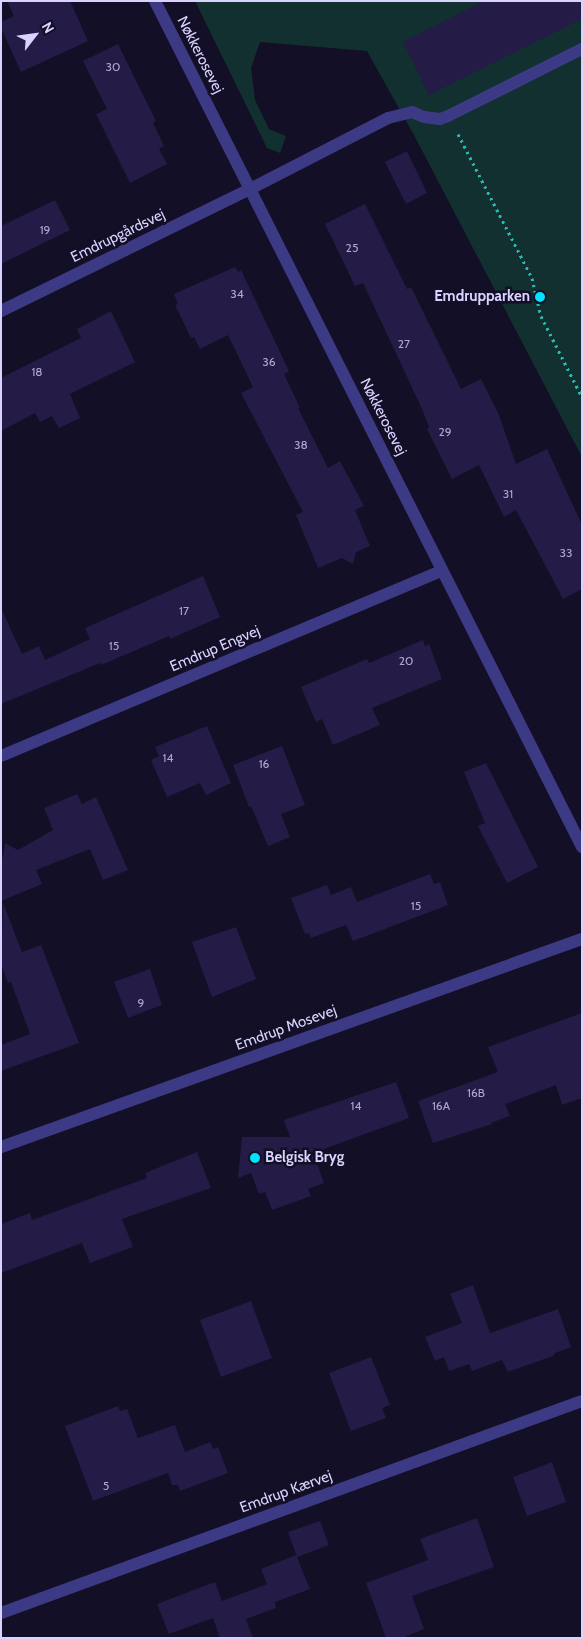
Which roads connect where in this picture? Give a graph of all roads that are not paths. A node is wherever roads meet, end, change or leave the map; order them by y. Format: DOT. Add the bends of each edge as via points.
graph roads {
  1 [pos="155,1"];
  2 [pos="582,49"];
  3 [pos="250,189"];
  4 [pos="1,311"];
  5 [pos="442,571"];
  6 [pos="1,756"];
  7 [pos="582,847"];
  8 [pos="582,939"];
  9 [pos="1,1147"];
  10 [pos="582,1401"];
  11 [pos="1,1613"];
  1 -- 3 [label="street, Nøkkerosevej"];
  2 -- 3 [label="street, Emdrupgårdsvej" via="448,116 432,118 412,112 388,118"];
  3 -- 4 [label="street, Emdrupgårdsvej"];
  3 -- 5 [label="street, Nøkkerosevej"];
  5 -- 6 [label="street, Emdrup Engvej"];
  5 -- 7 [label="street, Nøkkerosevej"];
  8 -- 9 [label="street, Emdrup Mosevej"];
  10 -- 11 [label="street, Emdrup Kærvej"];
}
